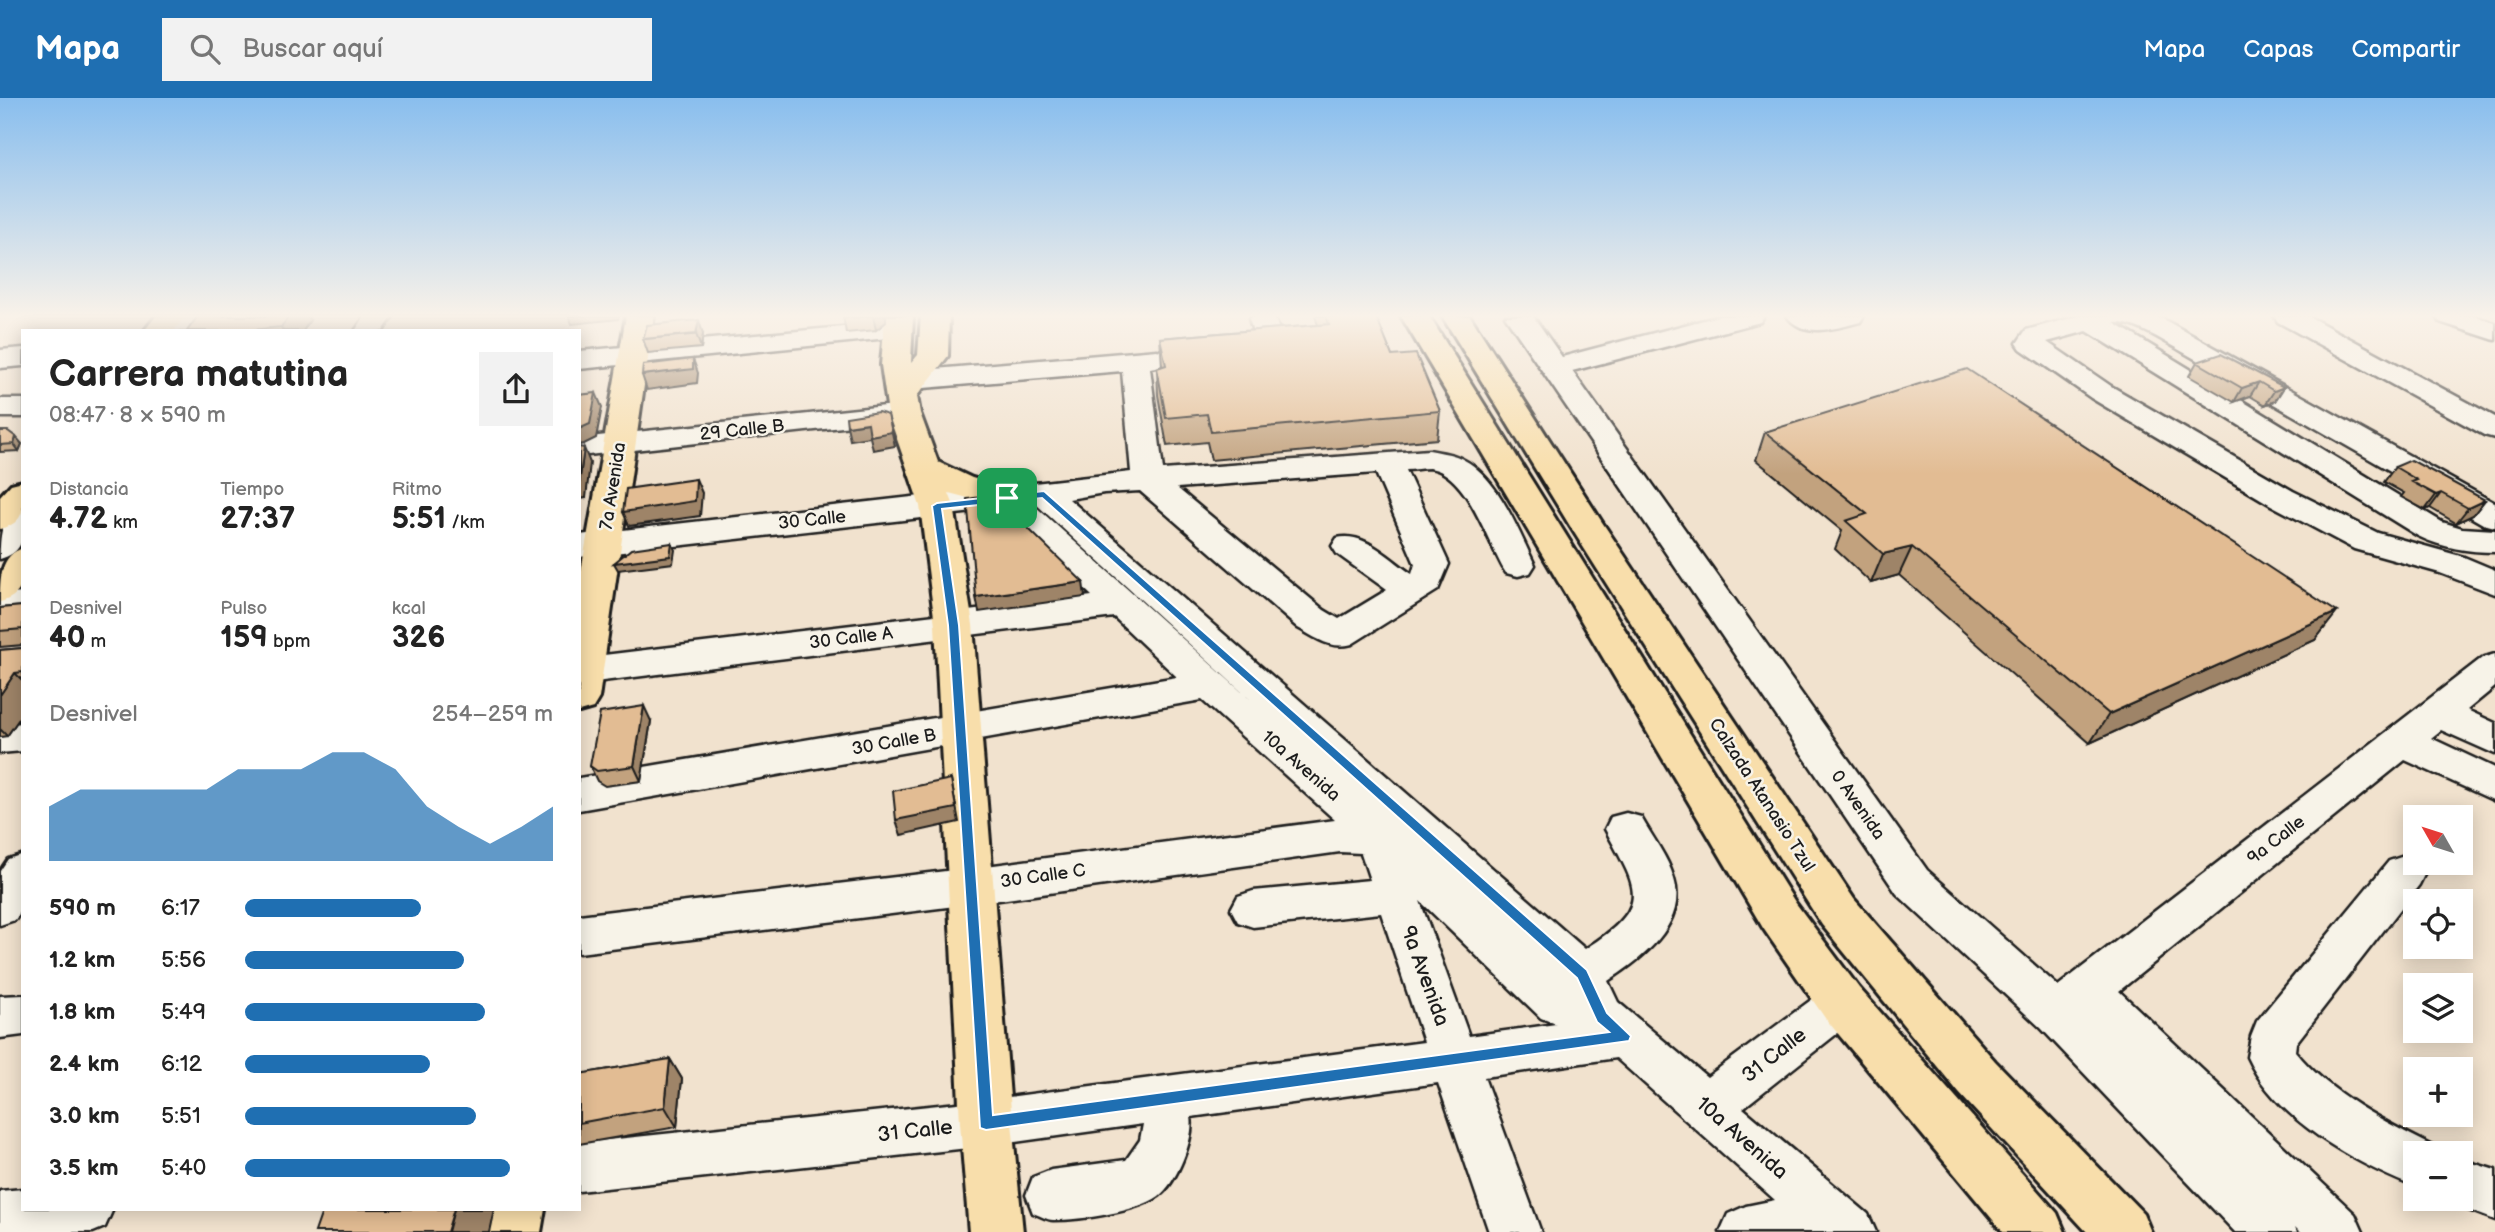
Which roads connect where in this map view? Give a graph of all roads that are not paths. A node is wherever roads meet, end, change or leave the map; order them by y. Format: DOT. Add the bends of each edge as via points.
graph roads {
  1 [pos="631,369"];
  2 [pos="897,369"];
  3 [pos="923,369"];
  4 [pos="1082,369"];
  5 [pos="1136,369"];
  6 [pos="1447,369"];
  7 [pos="1489,369"];
  8 [pos="1557,369"];
  9 [pos="2068,369"];
  10 [pos="2155,369"];
  11 [pos="2235,369"];
  12 [pos="2385,369"];
  13 [pos="906,392"];
  14 [pos="0,408"];
  15 [pos="21,408"];
  16 [pos="2495,429"];
  17 [pos="620,442"];
  18 [pos="581,447"];
  19 [pos="1387,462"];
  20 [pos="922,467"];
  21 [pos="1148,481"];
  22 [pos="21,493"];
  23 [pos="1026,496"];
  24 [pos="937,506"];
  25 [pos="2495,517"];
  26 [pos="0,518"];
  27 [pos="21,522"];
  28 [pos="2495,541"];
  29 [pos="592,544"];
  30 [pos="1349,546"];
  31 [pos="0,548"];
  32 [pos="21,564"];
  33 [pos="1518,565"];
  34 [pos="2495,583"];
  35 [pos="0,590"];
  36 [pos="1411,590"];
  37 [pos="1123,604"];
  38 [pos="21,605"];
  39 [pos="0,607"];
  40 [pos="954,625"];
  41 [pos="2495,667"];
  42 [pos="581,680"];
  43 [pos="1209,685"];
  44 [pos="2438,712"];
  45 [pos="962,730"];
  46 [pos="21,737"];
  47 [pos="0,739"];
  48 [pos="2495,740"];
  49 [pos="2402,741"];
  50 [pos="2495,786"];
  51 [pos="581,794"];
  52 [pos="1626,829"];
  53 [pos="1382,838"];
  54 [pos="2403,874"];
  55 [pos="971,886"];
  56 [pos="1395,892"];
  57 [pos="1253,909"];
  58 [pos="581,934"];
  59 [pos="1582,974"];
  60 [pos="2072,1002"];
  61 [pos="1842,1003"];
  62 [pos="21,1015"];
  63 [pos="0,1017"];
  64 [pos="1613,1027"];
  65 [pos="1455,1060"];
  66 [pos="1163,1099"];
  67 [pos="1706,1107"];
  68 [pos="986,1123"];
  69 [pos="2403,1157"];
  70 [pos="581,1167"];
  71 [pos="2473,1187"];
  72 [pos="1051,1195"];
  73 [pos="2495,1195"];
  74 [pos="517,1211"];
  75 [pos="1840,1224"];
  76 [pos="514,1232"];
  77 [pos="996,1232"];
  78 [pos="1515,1232"];
  79 [pos="1746,1232"];
  80 [pos="2038,1232"];
  81 [pos="2124,1232"];
  82 [pos="2271,1232"];
  83 [pos="2337,1232"];
  1 -- 17 [label="main road, 7a Avenida"];
  2 -- 13 [label="main road"];
  3 -- 13 [label="main road"];
  4 -- 13 [label="street, 29 Calle B"];
  5 -- 21 [label="street"];
  6 -- 61 [label="main road" via="1779,915"];
  7 -- 81 [label="main road, Calzada Atanasio Tzul" via="1838,912 1977,1077"];
  8 -- 60 [label="street, 0 Avenida" via="1912,882"];
  9 -- 34 [label="street" via="2282,498 2366,541 2452,565"];
  10 -- 28 [label="street" via="2369,520 2424,535"];
  11 -- 25 [label="street"];
  12 -- 16 [label="lane"];
  13 -- 17 [label="street, 29 Calle B"];
  13 -- 20 [label="main road"];
  14 -- 15 [label="street"];
  17 -- 18 [label="street, 29 Calle B"];
  17 -- 29 [label="main road, 7a Avenida"];
  19 -- 21 [label="street, 30 Calle"];
  19 -- 33 [label="street, 30 Calle" via="1442,460 1470,480"];
  19 -- 36 [label="street" via="1433,564 1426,582"];
  20 -- 23 [label="main road" via="960,485"];
  20 -- 24 [label="main road"];
  21 -- 23 [label="street, 30 Calle"];
  21 -- 36 [label="street" via="1311,619 1339,635"];
  22 -- 26 [label="main road"];
  23 -- 24 [label="street, 30 Calle"];
  23 -- 37 [label="street, 10a Avenida"];
  23 -- 59 [label="street, 10a Avenida"];
  24 -- 29 [label="street, 30 Calle"];
  24 -- 40 [label="main road"];
  27 -- 31 [label="street"];
  29 -- 42 [label="main road, 7a Avenida"];
  30 -- 36 [label="street"];
  32 -- 35 [label="main road"];
  37 -- 40 [label="street, 30 Calle A"];
  37 -- 43 [label="street, 10a Avenida"];
  38 -- 39 [label="street"];
  40 -- 42 [label="street, 30 Calle A"];
  40 -- 45 [label="main road"];
  41 -- 44 [label="street, 9a Calle"];
  43 -- 45 [label="street, 30 Calle B"];
  43 -- 53 [label="street, 10a Avenida"];
  44 -- 48 [label="street"];
  44 -- 49 [label="street, 9a Calle"];
  45 -- 51 [label="street, 30 Calle B"];
  45 -- 55 [label="main road"];
  46 -- 47 [label="street"];
  49 -- 50 [label="street"];
  49 -- 60 [label="street, 9a Calle"];
  52 -- 59 [label="street" via="1655,884 1652,915 1624,948"];
  53 -- 55 [label="street, 30 Calle C" via="1340,836"];
  53 -- 56 [label="street, 9a Avenida" via="1379,846"];
  53 -- 64 [label="street, 10a Avenida" via="1557,1004"];
  54 -- 69 [label="street" via="2274,1036 2272,1058 2287,1080 2319,1106"];
  55 -- 58 [label="street, 30 Calle C"];
  55 -- 68 [label="main road"];
  56 -- 57 [label="street"];
  56 -- 65 [label="street, 9a Avenida"];
  59 -- 64 [label="street, 10a Avenida"];
  60 -- 82 [label="street, 0 Avenida"];
  60 -- 83 [label="street, 0 Avenida"];
  61 -- 67 [label="street, 31 Calle"];
  61 -- 80 [label="main road"];
  62 -- 63 [label="street"];
  64 -- 65 [label="street, 31 Calle"];
  64 -- 67 [label="street, 10a Avenida"];
  65 -- 66 [label="street, 31 Calle"];
  65 -- 78 [label="street, 9a Avenida"];
  66 -- 68 [label="street, 31 Calle"];
  66 -- 72 [label="street" via="1168,1125 1162,1150 1144,1177 1127,1186"];
  67 -- 75 [label="street, 10a Avenida"];
  68 -- 70 [label="street, 31 Calle"];
  68 -- 77 [label="main road"];
  71 -- 73 [label="street"];
  74 -- 76 [label="main road"];
  75 -- 79 [label="street"];
}
